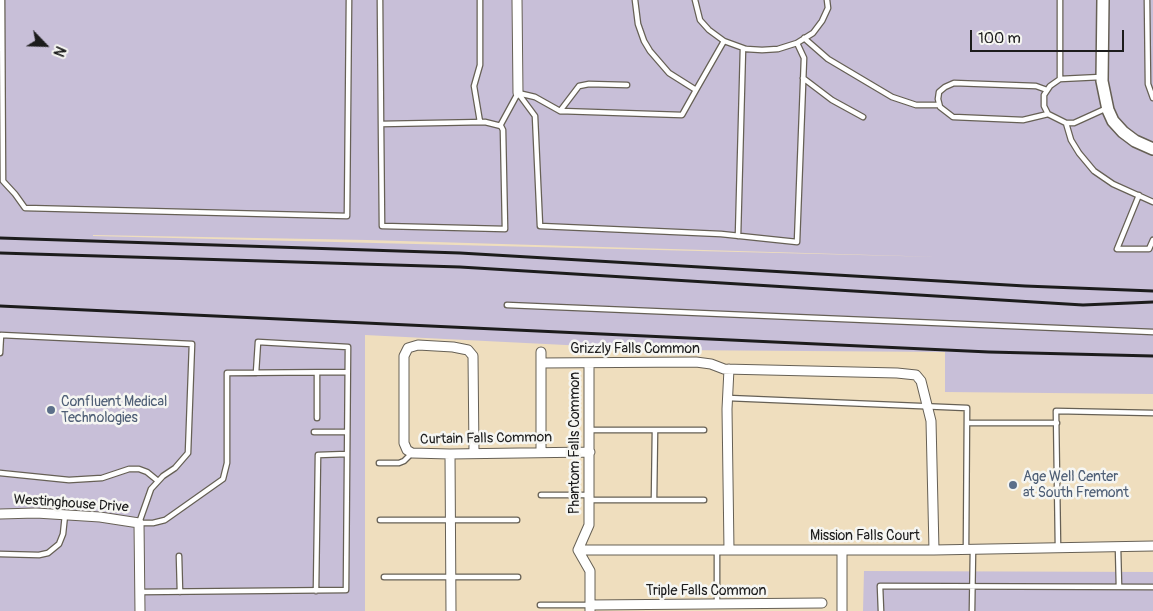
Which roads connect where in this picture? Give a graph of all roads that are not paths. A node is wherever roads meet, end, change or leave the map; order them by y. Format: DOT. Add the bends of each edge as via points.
graph roads {
  1 [pos="2,0"];
  2 [pos="348,0"];
  3 [pos="380,0"];
  4 [pos="480,0"];
  5 [pos="517,0"];
  6 [pos="636,0"];
  7 [pos="695,0"];
  8 [pos="828,0"];
  9 [pos="1060,0"];
  10 [pos="1103,0"];
  11 [pos="1147,0"];
  12 [pos="804,38"];
  13 [pos="724,41"];
  14 [pos="797,43"];
  15 [pos="742,48"];
  16 [pos="1147,61"];
  17 [pos="1153,61"];
  18 [pos="1102,76"];
  19 [pos="803,78"];
  20 [pos="1060,79"];
  21 [pos="627,86"];
  22 [pos="696,90"];
  23 [pos="1047,90"];
  24 [pos="518,92"];
  25 [pos="1153,98"];
  26 [pos="939,105"];
  27 [pos="1107,108"];
  28 [pos="560,111"];
  29 [pos="1048,114"];
  30 [pos="863,117"];
  31 [pos="480,122"];
  32 [pos="1066,123"];
  33 [pos="381,124"];
  34 [pos="500,126"];
  35 [pos="1153,149"];
  36 [pos="1139,195"];
  37 [pos="1153,202"];
  38 [pos="738,236"];
  39 [pos="1153,240"];
  40 [pos="507,305"];
  41 [pos="1153,332"];
  42 [pos="541,352"];
  43 [pos="0,353"];
  44 [pos="541,363"];
  45 [pos="589,363"];
  46 [pos="729,369"];
  47 [pos="348,372"];
  48 [pos="256,373"];
  49 [pos="317,373"];
  50 [pos="728,398"];
  51 [pos="928,406"];
  52 [pos="1153,413"];
  53 [pos="317,418"];
  54 [pos="1057,423"];
  55 [pos="967,424"];
  56 [pos="590,430"];
  57 [pos="655,430"];
  58 [pos="704,430"];
  59 [pos="314,432"];
  60 [pos="347,432"];
  61 [pos="541,452"];
  62 [pos="590,452"];
  63 [pos="412,453"];
  64 [pos="474,453"];
  65 [pos="347,454"];
  66 [pos="450,454"];
  67 [pos="380,463"];
  68 [pos="0,473"];
  69 [pos="158,480"];
  70 [pos="541,495"];
  71 [pos="589,497"];
  72 [pos="654,500"];
  73 [pos="704,500"];
  74 [pos="0,514"];
  75 [pos="65,515"];
  76 [pos="380,520"];
  77 [pos="450,520"];
  78 [pos="517,520"];
  79 [pos="139,523"];
  80 [pos="1153,546"];
  81 [pos="1118,547"];
  82 [pos="1058,548"];
  83 [pos="970,549"];
  84 [pos="578,550"];
  85 [pos="717,550"];
  86 [pos="729,550"];
  87 [pos="842,550"];
  88 [pos="934,550"];
  89 [pos="0,554"];
  90 [pos="179,556"];
  91 [pos="384,577"];
  92 [pos="450,577"];
  93 [pos="518,577"];
  94 [pos="972,586"];
  95 [pos="1119,587"];
  96 [pos="1153,587"];
  97 [pos="316,591"];
  98 [pos="140,592"];
  99 [pos="180,592"];
  100 [pos="822,603"];
  101 [pos="540,605"];
  102 [pos="715,606"];
  103 [pos="789,607"];
  104 [pos="590,608"];
  105 [pos="639,608"];
  106 [pos="140,611"];
  107 [pos="451,611"];
  108 [pos="842,611"];
  109 [pos="881,611"];
  110 [pos="972,611"];
  1 -- 2 [label="lane" via="3,181 25,208 347,216"];
  3 -- 33 [label="lane"];
  4 -- 31 [label="lane" via="480,65 474,86"];
  5 -- 24 [label="street"];
  6 -- 22 [label="lane" via="638,24 650,51 669,74"];
  7 -- 13 [label="lane" via="700,20"];
  8 -- 12 [label="lane" via="822,21"];
  9 -- 20 [label="lane"];
  10 -- 18 [label="street"];
  11 -- 16 [label="lane"];
  12 -- 14 [label="lane"];
  12 -- 26 [label="lane" via="828,59 892,97 916,105"];
  13 -- 15 [label="lane"];
  13 -- 22 [label="lane"];
  14 -- 15 [label="lane" via="762,50"];
  14 -- 19 [label="lane" via="804,58"];
  15 -- 38 [label="lane"];
  16 -- 17 [label="lane"];
  16 -- 25 [label="lane" via="1148,84"];
  18 -- 20 [label="lane"];
  18 -- 27 [label="street"];
  19 -- 30 [label="lane" via="832,100"];
  19 -- 38 [label="lane" via="797,242"];
  20 -- 23 [label="lane"];
  21 -- 28 [label="lane" via="579,86"];
  22 -- 28 [label="lane" via="682,115"];
  23 -- 26 [label="lane" via="1036,86 954,84 939,92"];
  23 -- 29 [label="lane" via="1044,106"];
  24 -- 28 [label="lane"];
  24 -- 34 [label="lane"];
  24 -- 38 [label="lane" via="535,116 540,226"];
  26 -- 29 [label="lane" via="953,116 1023,120"];
  27 -- 32 [label="lane" via="1074,123"];
  27 -- 35 [label="street" via="1123,132"];
  29 -- 32 [label="lane"];
  31 -- 33 [label="lane"];
  31 -- 34 [label="lane"];
  32 -- 36 [label="lane" via="1078,153 1094,171 1112,184"];
  33 -- 34 [label="lane" via="382,226 506,228 504,130"];
  36 -- 37 [label="lane"];
  36 -- 39 [label="lane" via="1117,248 1149,250"];
  40 -- 41 [label="lane"];
  42 -- 44 [label="street"];
  43 -- 69 [label="lane" via="1,335 192,344 188,453"];
  44 -- 45 [label="street, Grizzly Falls Common"];
  44 -- 61 [label="street"];
  45 -- 46 [label="street, Grizzly Falls Common" via="696,362"];
  45 -- 56 [label="street, Phantom Falls Common"];
  46 -- 50 [label="street"];
  46 -- 51 [label="street, Grizzly Falls Common" via="916,375"];
  47 -- 48 [label="lane" via="348,347 258,342"];
  47 -- 49 [label="lane"];
  47 -- 60 [label="lane"];
  48 -- 49 [label="lane"];
  48 -- 79 [label="lane" via="227,373 227,463 223,479 165,520"];
  49 -- 53 [label="lane"];
  50 -- 51 [label="lane"];
  50 -- 86 [label="street"];
  51 -- 55 [label="lane" via="967,408"];
  51 -- 88 [label="street"];
  52 -- 54 [label="lane" via="1056,410"];
  54 -- 55 [label="lane"];
  54 -- 82 [label="lane"];
  55 -- 83 [label="lane"];
  56 -- 57 [label="lane"];
  56 -- 62 [label="street, Phantom Falls Common"];
  57 -- 58 [label="lane"];
  57 -- 72 [label="lane"];
  59 -- 60 [label="lane"];
  60 -- 65 [label="lane"];
  61 -- 62 [label="street, Curtain Falls Common"];
  61 -- 64 [label="street, Curtain Falls Common"];
  62 -- 71 [label="street, Phantom Falls Common"];
  63 -- 64 [label="street" via="404,443 404,356 408,348 418,346 468,350 474,356"];
  63 -- 66 [label="street, Curtain Falls Common"];
  63 -- 67 [label="lane" via="404,462"];
  64 -- 66 [label="street, Curtain Falls Common"];
  65 -- 97 [label="lane" via="318,455"];
  65 -- 97 [label="lane" via="346,590"];
  66 -- 77 [label="street"];
  68 -- 69 [label="lane" via="69,480 102,478 129,469 147,472"];
  69 -- 79 [label="lane" via="151,489"];
  70 -- 71 [label="lane"];
  71 -- 72 [label="lane"];
  71 -- 84 [label="street, Phantom Falls Common" via="589,525"];
  72 -- 73 [label="lane"];
  74 -- 75 [label="street, Westinghouse Drive"];
  75 -- 79 [label="street, Westinghouse Drive"];
  75 -- 89 [label="lane" via="59,544 48,553"];
  76 -- 77 [label="lane"];
  77 -- 78 [label="lane"];
  77 -- 92 [label="street"];
  79 -- 98 [label="street"];
  80 -- 81 [label="street, Mission Falls Court"];
  81 -- 82 [label="street, Mission Falls Court"];
  81 -- 95 [label="lane"];
  82 -- 83 [label="street, Mission Falls Court"];
  83 -- 88 [label="street, Mission Falls Court"];
  83 -- 94 [label="lane"];
  84 -- 85 [label="street, Mission Falls Court"];
  84 -- 104 [label="street" via="590,571"];
  85 -- 86 [label="street, Mission Falls Court"];
  85 -- 102 [label="lane"];
  86 -- 87 [label="street, Mission Falls Court"];
  87 -- 88 [label="street, Mission Falls Court"];
  87 -- 108 [label="street"];
  90 -- 99 [label="lane"];
  91 -- 92 [label="lane"];
  92 -- 93 [label="lane"];
  92 -- 107 [label="street"];
  94 -- 95 [label="lane"];
  94 -- 109 [label="lane" via="880,586"];
  94 -- 110 [label="lane"];
  95 -- 96 [label="lane"];
  97 -- 99 [label="lane"];
  98 -- 99 [label="lane"];
  98 -- 106 [label="street"];
  100 -- 103 [label="street, Triple Falls Common"];
  101 -- 104 [label="lane"];
  102 -- 103 [label="street, Triple Falls Common"];
  102 -- 105 [label="street, Triple Falls Common"];
  104 -- 105 [label="street, Triple Falls Common"];
}
